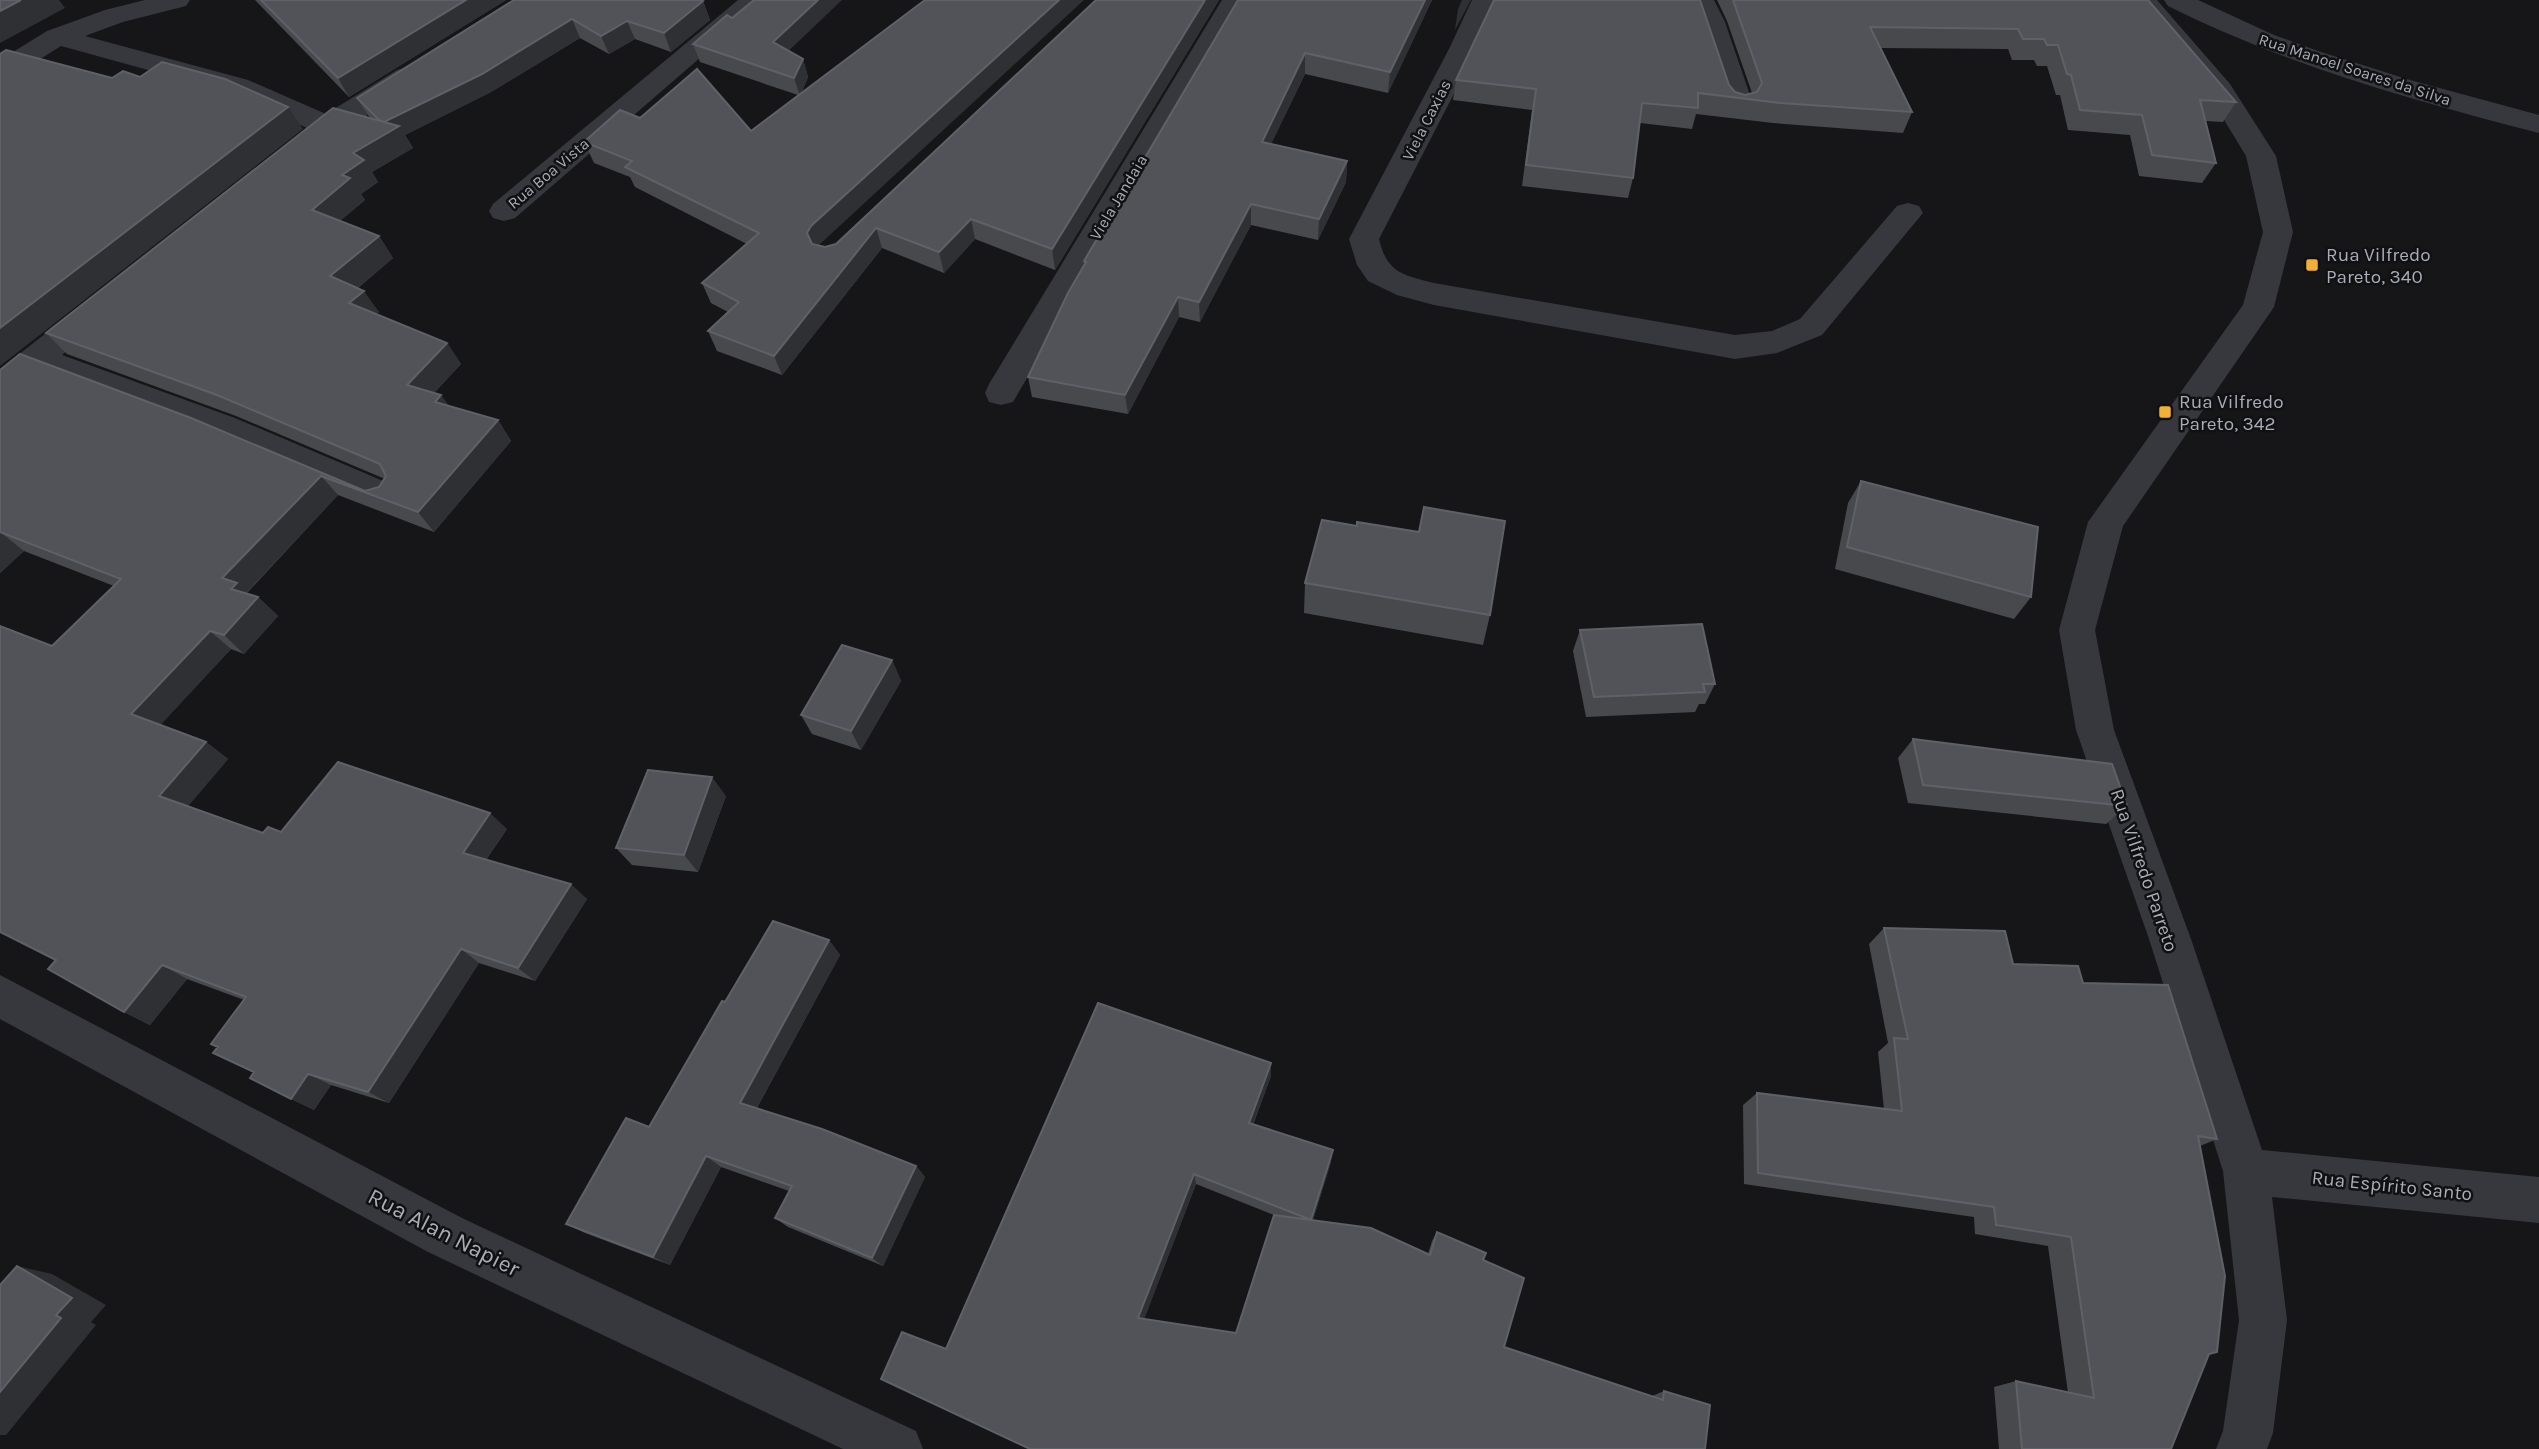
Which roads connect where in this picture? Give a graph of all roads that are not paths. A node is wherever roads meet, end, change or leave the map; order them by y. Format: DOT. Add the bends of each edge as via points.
graph roads {
  1 [pos="177,0"];
  2 [pos="754,0"];
  3 [pos="1235,0"];
  4 [pos="1485,0"];
  5 [pos="1701,0"];
  6 [pos="2143,0"];
  7 [pos="2177,0"];
  8 [pos="57,37"];
  9 [pos="435,59"];
  10 [pos="0,72"];
  11 [pos="1740,104"];
  12 [pos="2539,124"];
  13 [pos="328,126"];
  14 [pos="285,160"];
  15 [pos="504,211"];
  16 [pos="1908,213"];
  17 [pos="123,289"];
  18 [pos="37,358"];
  19 [pos="0,387"];
  20 [pos="1000,393"];
  21 [pos="383,495"];
  22 [pos="0,996"];
  23 [pos="2246,1171"];
  24 [pos="2539,1199"];
  25 [pos="898,1449"];
  26 [pos="2241,1449"];
  1 -- 8 [label="street"];
  2 -- 15 [label="street, Rua Boa Vista"];
  3 -- 20 [label="street, Viela Jandaia"];
  4 -- 16 [label="street, Viela Caxias" via="1364,239 1375,273 1392,283 1735,347 1777,342 1811,327"];
  5 -- 11 [label="street"];
  6 -- 23 [label="street, Rua Vilfredo Parreto" via="2220,90 2261,156 2278,232 2258,307 2106,523 2077,630 2095,730"];
  7 -- 12 [label="street, Rua Manoel Soares da Silva" via="2281,48 2403,88"];
  8 -- 10 [label="street"];
  8 -- 13 [label="street" via="238,86"];
  9 -- 13 [label="street"];
  13 -- 14 [label="street"];
  17 -- 18 [label="street"];
  18 -- 19 [label="street"];
  18 -- 21 [label="street"];
  22 -- 25 [label="street, Rua Alan Napier" via="445,1235"];
  23 -- 24 [label="street, Rua Espírito Santo"];
  23 -- 26 [label="street, Rua Vilfredo Parreto" via="2263,1320 2248,1433"];
}
